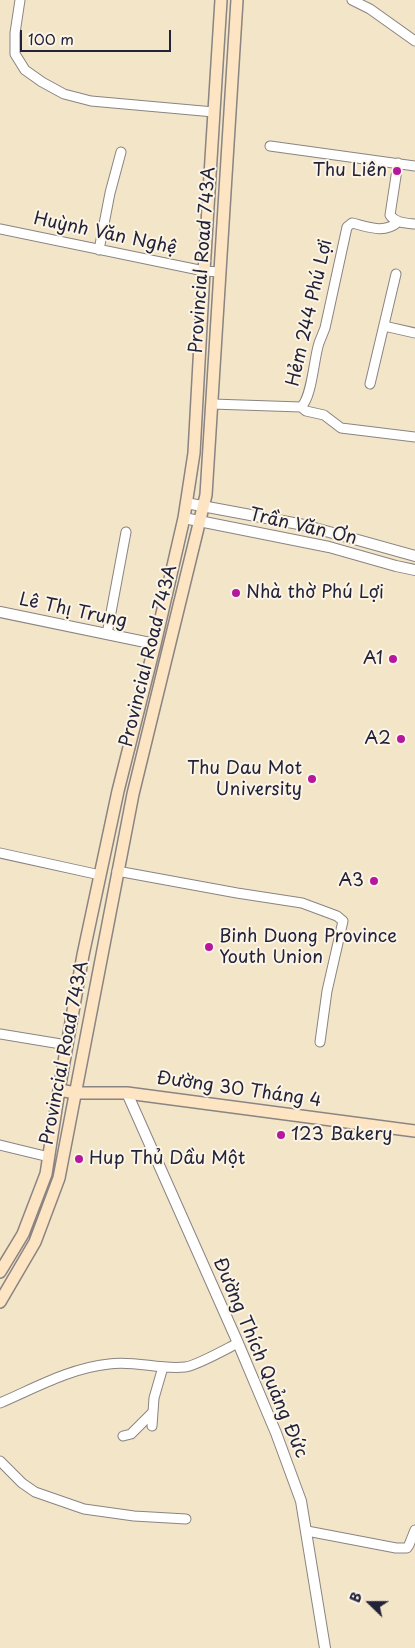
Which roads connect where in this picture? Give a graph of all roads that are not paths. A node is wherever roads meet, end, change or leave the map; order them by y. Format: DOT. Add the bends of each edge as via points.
graph roads {
  1 [pos="20,0"];
  2 [pos="221,0"];
  3 [pos="237,0"];
  4 [pos="352,0"];
  5 [pos="415,40"];
  6 [pos="214,112"];
  7 [pos="270,146"];
  8 [pos="121,152"];
  9 [pos="398,163"];
  10 [pos="415,166"];
  11 [pos="398,222"];
  12 [pos="415,224"];
  13 [pos="0,229"];
  14 [pos="99,250"];
  15 [pos="204,272"];
  16 [pos="220,272"];
  17 [pos="396,274"];
  18 [pos="384,326"];
  19 [pos="415,334"];
  20 [pos="370,384"];
  21 [pos="212,404"];
  22 [pos="301,407"];
  23 [pos="415,437"];
  24 [pos="186,503"];
  25 [pos="203,506"];
  26 [pos="184,518"];
  27 [pos="200,521"];
  28 [pos="126,532"];
  29 [pos="415,556"];
  30 [pos="415,570"];
  31 [pos="0,612"];
  32 [pos="107,634"];
  33 [pos="155,644"];
  34 [pos="169,647"];
  35 [pos="0,853"];
  36 [pos="117,871"];
  37 [pos="100,875"];
  38 [pos="0,1034"];
  39 [pos="320,1042"];
  40 [pos="67,1045"];
  41 [pos="59,1090"];
  42 [pos="76,1093"];
  43 [pos="127,1093"];
  44 [pos="415,1131"];
  45 [pos="0,1145"];
  46 [pos="49,1157"];
  47 [pos="0,1272"];
  48 [pos="0,1302"];
  49 [pos="238,1344"];
  50 [pos="162,1367"];
  51 [pos="0,1403"];
  52 [pos="153,1412"];
  53 [pos="152,1426"];
  54 [pos="123,1436"];
  55 [pos="0,1461"];
  56 [pos="186,1519"];
  57 [pos="415,1530"];
  58 [pos="306,1531"];
  59 [pos="324,1648"];
  1 -- 6 [label="street" via="15,54 26,70 42,82 64,94 91,101"];
  2 -- 6 [label="main road, Provincial Road 743A"];
  3 -- 16 [label="main road, Provincial Road 743A"];
  4 -- 5 [label="street"];
  6 -- 15 [label="main road, Provincial Road 743A"];
  7 -- 9 [label="street"];
  8 -- 14 [label="street"];
  9 -- 10 [label="street"];
  9 -- 11 [label="street" via="390,214"];
  11 -- 12 [label="street"];
  11 -- 22 [label="street, Hẻm 244 Phú Lợi" via="390,228 347,226 326,328 319,342 308,395"];
  13 -- 14 [label="street, Huỳnh Văn Nghệ"];
  14 -- 15 [label="street, Huỳnh Văn Nghệ"];
  15 -- 16 [label="street, Huỳnh Văn Nghệ"];
  15 -- 24 [label="main road, Provincial Road 743A" via="194,453"];
  16 -- 21 [label="main road, Provincial Road 743A"];
  17 -- 18 [label="street"];
  18 -- 19 [label="street"];
  18 -- 20 [label="street"];
  21 -- 22 [label="street, Hẻm 244 Phú Lợi"];
  21 -- 25 [label="main road, Provincial Road 743A" via="210,456"];
  22 -- 23 [label="street" via="324,415 341,428"];
  24 -- 25 [label="street, Trần Văn Ơn"];
  24 -- 26 [label="main road, Provincial Road 743A"];
  25 -- 27 [label="main road, Provincial Road 743A"];
  25 -- 29 [label="street, Trần Văn Ơn" via="304,525"];
  26 -- 27 [label="street, Trần Văn Ơn"];
  26 -- 33 [label="main road, Provincial Road 743A"];
  27 -- 30 [label="street, Trần Văn Ơn"];
  27 -- 34 [label="main road, Provincial Road 743A"];
  28 -- 32 [label="street"];
  31 -- 32 [label="street, Lê Thị Trung"];
  32 -- 33 [label="street, Lê Thị Trung"];
  33 -- 34 [label="street, Lê Thị Trung"];
  33 -- 37 [label="main road, Provincial Road 743A"];
  34 -- 36 [label="main road, Provincial Road 743A"];
  35 -- 37 [label="street"];
  36 -- 39 [label="street" via="302,902 343,921 327,991"];
  36 -- 42 [label="main road, Provincial Road 743A"];
  37 -- 40 [label="main road, Provincial Road 743A"];
  38 -- 40 [label="street"];
  40 -- 41 [label="main road, Provincial Road 743A"];
  41 -- 42 [label="main road, Đường 30 Tháng 4"];
  41 -- 46 [label="main road, Provincial Road 743A"];
  42 -- 43 [label="main road, Đường 30 Tháng 4"];
  42 -- 48 [label="main road, Provincial Road 743A" via="52,1199 35,1242"];
  43 -- 44 [label="main road, Đường 30 Tháng 4"];
  43 -- 49 [label="street, Đường Thích Quảng Đức"];
  45 -- 46 [label="street"];
  46 -- 47 [label="main road, Provincial Road 743A" via="46,1174 23,1234"];
  49 -- 50 [label="street" via="188,1367"];
  49 -- 58 [label="street, Đường Thích Quảng Đức" via="301,1501"];
  50 -- 51 [label="street" via="110,1363 82,1369"];
  50 -- 52 [label="street"];
  52 -- 53 [label="street"];
  52 -- 54 [label="street" via="131,1434"];
  55 -- 56 [label="street" via="35,1492 84,1508 134,1516"];
  57 -- 58 [label="street" via="407,1548"];
  58 -- 59 [label="street, Đường Thích Quảng Đức"];
}
